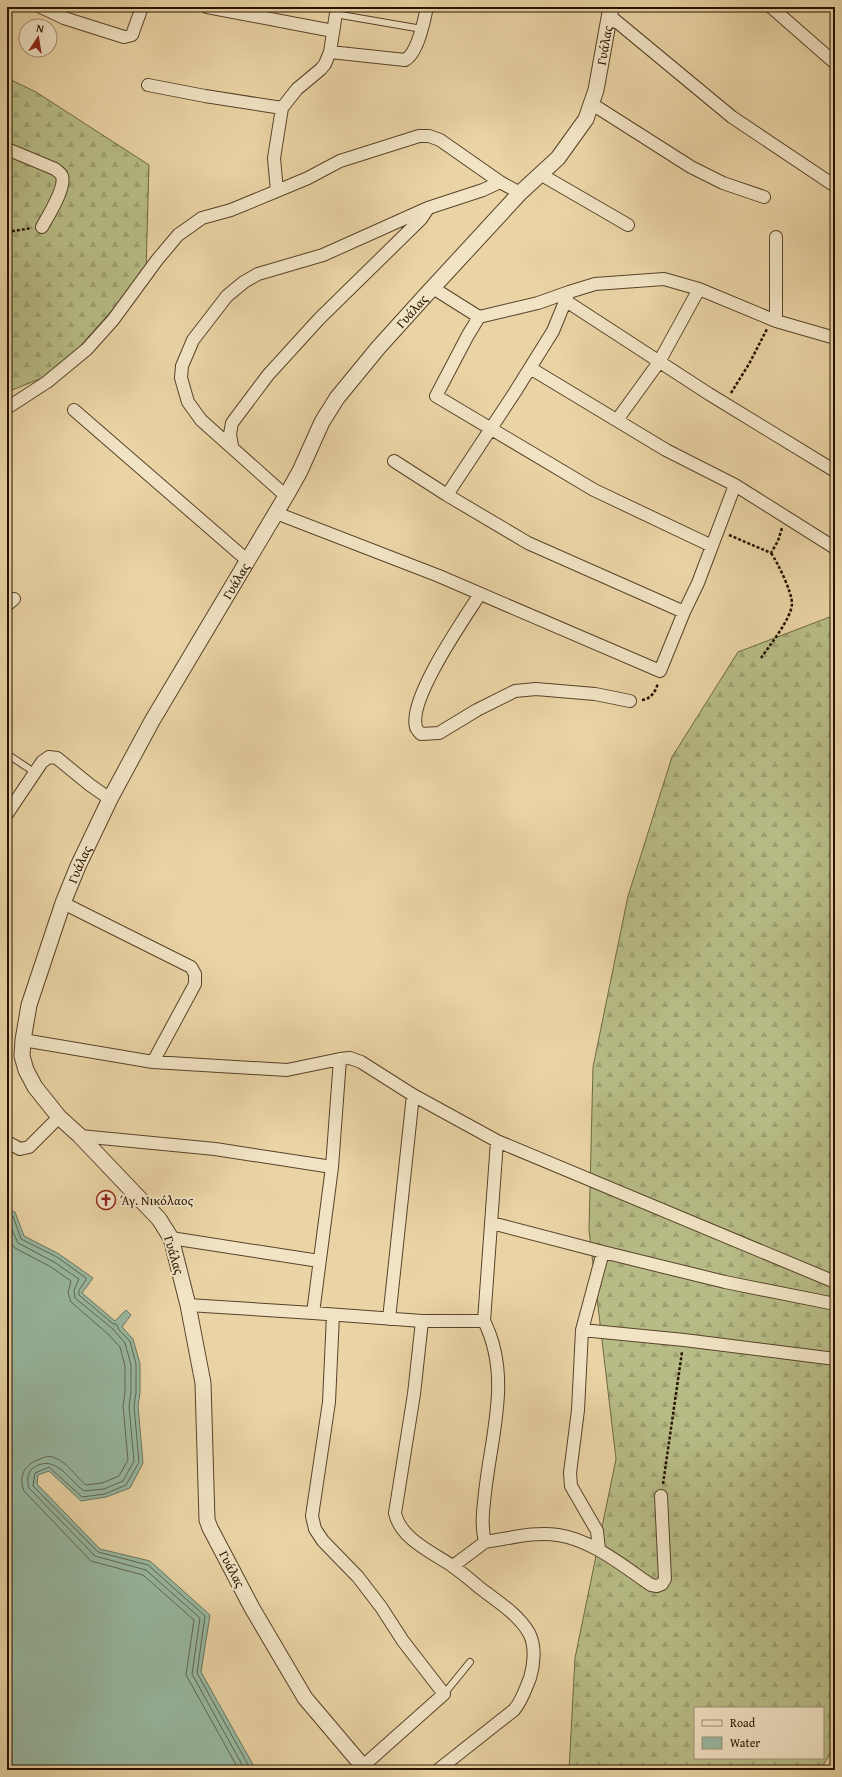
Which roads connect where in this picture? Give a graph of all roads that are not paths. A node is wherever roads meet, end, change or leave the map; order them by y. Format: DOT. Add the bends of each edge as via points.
graph roads {
  1 [pos="41,7"];
  2 [pos="68,7"];
  3 [pos="142,7"];
  4 [pos="207,7"];
  5 [pos="427,7"];
  6 [pos="771,7"];
  7 [pos="336,11"];
  8 [pos="611,11"];
  9 [pos="64,18"];
  10 [pos="422,29"];
  11 [pos="333,31"];
  12 [pos="330,52"];
  13 [pos="835,63"];
  14 [pos="148,85"];
  15 [pos="592,104"];
  16 [pos="282,108"];
  17 [pos="7,148"];
  18 [pos="540,174"];
  19 [pos="500,182"];
  20 [pos="835,186"];
  21 [pos="277,192"];
  22 [pos="520,193"];
  23 [pos="764,196"];
  24 [pos="428,208"];
  25 [pos="628,225"];
  26 [pos="42,227"];
  27 [pos="776,237"];
  28 [pos="433,288"];
  29 [pos="699,290"];
  30 [pos="568,297"];
  31 [pos="479,317"];
  32 [pos="774,320"];
  33 [pos="835,338"];
  34 [pos="659,362"];
  35 [pos="530,368"];
  36 [pos="7,408"];
  37 [pos="74,410"];
  38 [pos="617,420"];
  39 [pos="491,429"];
  40 [pos="232,446"];
  41 [pos="394,461"];
  42 [pos="835,471"];
  43 [pos="735,485"];
  44 [pos="447,495"];
  45 [pos="286,496"];
  46 [pos="276,513"];
  47 [pos="712,546"];
  48 [pos="835,548"];
  49 [pos="248,561"];
  50 [pos="480,594"];
  51 [pos="684,612"];
  52 [pos="630,701"];
  53 [pos="7,754"];
  54 [pos="34,772"];
  55 [pos="110,799"];
  56 [pos="7,814"];
  57 [pos="63,902"];
  58 [pos="23,1040"];
  59 [pos="340,1058"];
  60 [pos="153,1062"];
  61 [pos="413,1095"];
  62 [pos="59,1117"];
  63 [pos="80,1136"];
  64 [pos="497,1141"];
  65 [pos="7,1142"];
  66 [pos="332,1167"];
  67 [pos="492,1223"];
  68 [pos="171,1238"];
  69 [pos="604,1252"];
  70 [pos="319,1261"];
  71 [pos="835,1282"];
  72 [pos="835,1304"];
  73 [pos="188,1305"];
  74 [pos="313,1313"];
  75 [pos="333,1315"];
  76 [pos="389,1319"];
  77 [pos="422,1321"];
  78 [pos="484,1322"];
  79 [pos="582,1330"];
  80 [pos="835,1359"];
  81 [pos="662,1496"];
  82 [pos="485,1542"];
  83 [pos="599,1550"];
  84 [pos="453,1566"];
  85 [pos="470,1662"];
  86 [pos="444,1694"];
  87 [pos="364,1768"];
  88 [pos="438,1770"];
  1 -- 9 [label="street"];
  2 -- 9 [label="street"];
  3 -- 9 [label="street" via="132,34 124,38"];
  4 -- 11 [label="street"];
  5 -- 10 [label="street"];
  6 -- 13 [label="street"];
  7 -- 10 [label="lane"];
  7 -- 11 [label="street"];
  8 -- 15 [label="street, Γυάλας"];
  8 -- 20 [label="street" via="732,117"];
  10 -- 12 [label="street" via="412,54 405,60"];
  11 -- 12 [label="street"];
  12 -- 16 [label="street" via="321,69 298,89"];
  14 -- 16 [label="street"];
  15 -- 18 [label="street, Γυάλας" via="586,119 558,158"];
  15 -- 23 [label="street" via="691,167 723,183"];
  16 -- 21 [label="street" via="274,158"];
  17 -- 26 [label="street" via="55,169 61,175 63,182 60,193"];
  18 -- 22 [label="street, Γυάλας"];
  18 -- 25 [label="street"];
  19 -- 21 [label="street" via="440,140 419,136 340,161"];
  19 -- 22 [label="street"];
  19 -- 24 [label="street"];
  21 -- 36 [label="street" via="202,218 178,235 113,320 86,349 47,382"];
  22 -- 28 [label="street, Γυάλας"];
  24 -- 40 [label="street" via="421,219 319,319 268,375 232,423"];
  24 -- 40 [label="street" via="323,255 258,274 228,296 193,340 182,366 181,378 188,402 201,420"];
  27 -- 32 [label="street"];
  28 -- 31 [label="street"];
  28 -- 45 [label="street, Γυάλας" via="337,398 322,422"];
  29 -- 30 [label="street" via="664,279 595,284"];
  29 -- 32 [label="street"];
  29 -- 34 [label="street"];
  30 -- 31 [label="street"];
  30 -- 34 [label="street"];
  30 -- 35 [label="street" via="554,331"];
  31 -- 39 [label="street" via="436,396"];
  32 -- 33 [label="street"];
  34 -- 38 [label="street"];
  34 -- 42 [label="street"];
  35 -- 38 [label="street"];
  35 -- 39 [label="street"];
  37 -- 49 [label="street"];
  38 -- 43 [label="street" via="666,450"];
  39 -- 44 [label="street"];
  39 -- 47 [label="street" via="594,490"];
  40 -- 45 [label="street"];
  41 -- 44 [label="street"];
  43 -- 47 [label="street"];
  43 -- 48 [label="street"];
  44 -- 51 [label="street" via="528,542"];
  45 -- 46 [label="street, Γυάλας"];
  46 -- 49 [label="street, Γυάλας"];
  46 -- 50 [label="street"];
  47 -- 51 [label="street"];
  49 -- 55 [label="street, Γυάλας" via="152,721"];
  50 -- 51 [label="street" via="660,671"];
  50 -- 52 [label="street" via="424,687 416,714 416,727 421,734 438,733 515,692 536,689 595,694"];
  53 -- 54 [label="lane"];
  54 -- 55 [label="street" via="45,759 57,758"];
  54 -- 56 [label="street"];
  55 -- 57 [label="street, Γυάλας"];
  57 -- 58 [label="street, Γυάλας" via="29,1005"];
  57 -- 60 [label="street" via="191,967 195,974 195,984"];
  58 -- 60 [label="street"];
  58 -- 62 [label="street, Γυάλας" via="22,1056 26,1070 35,1087"];
  59 -- 60 [label="street" via="288,1070"];
  59 -- 61 [label="street" via="361,1062"];
  59 -- 66 [label="street"];
  61 -- 64 [label="street"];
  61 -- 76 [label="street"];
  62 -- 63 [label="street, Γυάλας"];
  62 -- 65 [label="street" via="29,1147 20,1149"];
  63 -- 66 [label="street" via="215,1149"];
  63 -- 68 [label="street, Γυάλας" via="159,1219"];
  64 -- 67 [label="street"];
  64 -- 71 [label="street"];
  66 -- 70 [label="street"];
  67 -- 69 [label="street"];
  67 -- 78 [label="street"];
  68 -- 70 [label="street"];
  68 -- 73 [label="street, Γυάλας"];
  69 -- 72 [label="street" via="725,1282"];
  69 -- 79 [label="street"];
  70 -- 74 [label="street"];
  73 -- 74 [label="street"];
  73 -- 87 [label="street, Γυάλας" via="203,1383 207,1520 210,1528 252,1608 305,1698"];
  74 -- 75 [label="street"];
  75 -- 76 [label="street"];
  75 -- 86 [label="street" via="329,1402 312,1516 314,1529 358,1577"];
  76 -- 77 [label="street"];
  77 -- 78 [label="street"];
  77 -- 84 [label="street" via="414,1394 395,1513 397,1522 404,1532"];
  78 -- 82 [label="street" via="496,1351 499,1400 486,1479 483,1517"];
  79 -- 80 [label="street"];
  79 -- 83 [label="street" via="571,1486 597,1531"];
  81 -- 83 [label="street" via="665,1579 662,1584 651,1585"];
  82 -- 83 [label="street" via="540,1534 557,1535 572,1538"];
  82 -- 84 [label="street"];
  84 -- 88 [label="street" via="517,1617 530,1634 534,1666 521,1702 514,1710"];
  85 -- 86 [label="lane"];
  86 -- 87 [label="street"];
}
